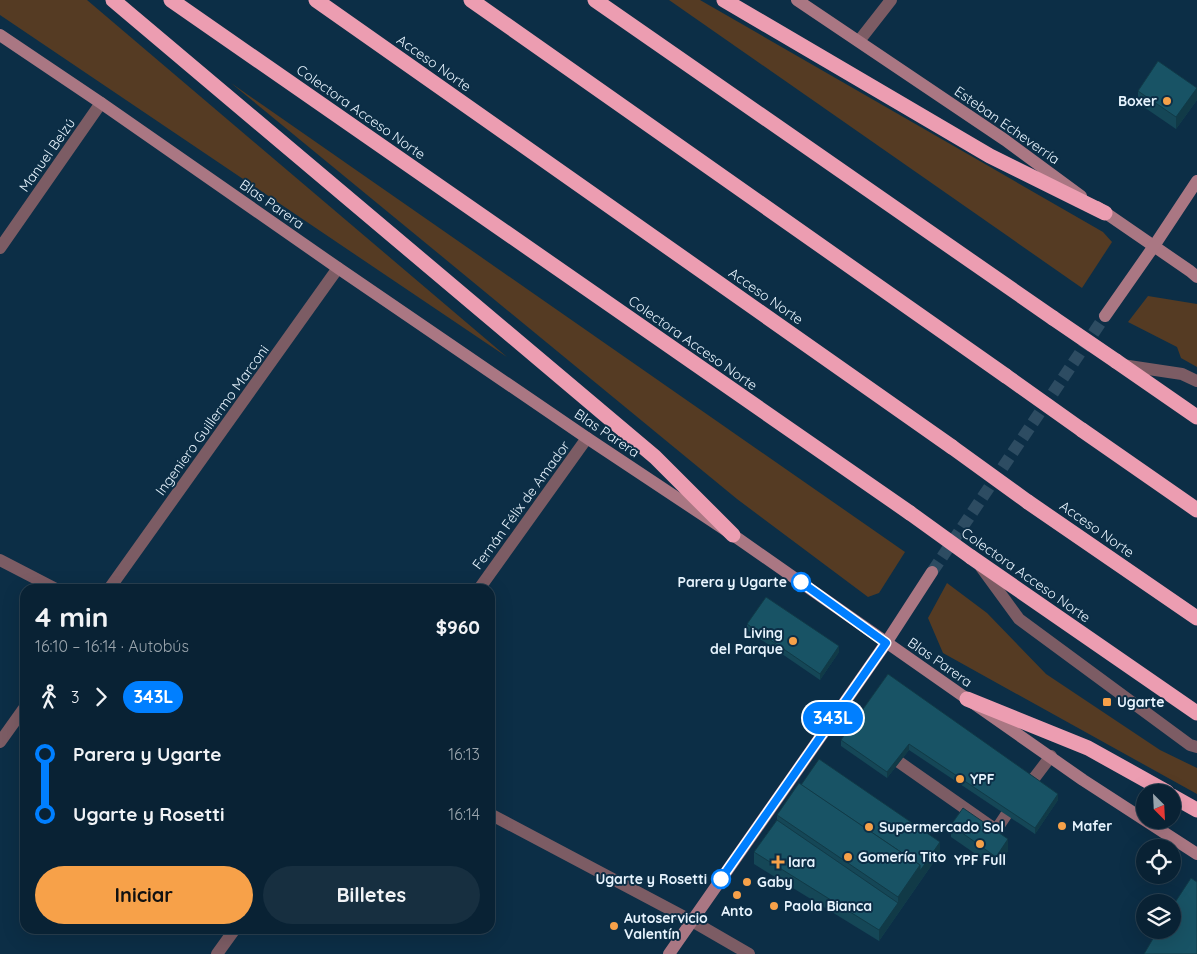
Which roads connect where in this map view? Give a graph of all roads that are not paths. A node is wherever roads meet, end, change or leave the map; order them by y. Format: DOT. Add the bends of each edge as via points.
graph roads {
  1 [pos="113,0"];
  2 [pos="171,0"];
  3 [pos="316,0"];
  4 [pos="471,0"];
  5 [pos="594,0"];
  6 [pos="724,0"];
  7 [pos="797,0"];
  8 [pos="891,0"];
  9 [pos="0,35"];
  10 [pos="859,41"];
  11 [pos="101,103"];
  12 [pos="1197,181"];
  13 [pos="1105,213"];
  14 [pos="1154,246"];
  15 [pos="0,248"];
  16 [pos="338,268"];
  17 [pos="1197,277"];
  18 [pos="1105,316"];
  19 [pos="1118,363"];
  20 [pos="1197,381"];
  21 [pos="1197,417"];
  22 [pos="587,438"];
  23 [pos="1197,510"];
  24 [pos="732,535"];
  25 [pos="974,559"];
  26 [pos="0,560"];
  27 [pos="932,572"];
  28 [pos="46,584"];
  29 [pos="113,584"];
  30 [pos="483,584"];
  31 [pos="1197,618"];
  32 [pos="886,643"];
  33 [pos="967,699"];
  34 [pos="1197,713"];
  35 [pos="20,714"];
  36 [pos="834,717"];
  37 [pos="852,730"];
  38 [pos="0,742"];
  39 [pos="1197,747"];
  40 [pos="1051,756"];
  41 [pos="899,762"];
  42 [pos="1032,781"];
  43 [pos="1153,784"];
  44 [pos="1181,801"];
  45 [pos="1197,810"];
  46 [pos="1006,815"];
  47 [pos="495,817"];
  48 [pos="1197,854"];
  49 [pos="692,921"];
  50 [pos="231,934"];
  51 [pos="217,954"];
  52 [pos="669,954"];
  53 [pos="749,954"];
  1 -- 24 [label="highway" via="655,457"];
  2 -- 25 [label="highway, Colectora Acceso Norte, bridge"];
  3 -- 31 [label="highway, Acceso Norte, bridge"];
  4 -- 23 [label="highway, bridge"];
  5 -- 19 [label="highway, bridge"];
  6 -- 13 [label="highway" via="990,156"];
  7 -- 10 [label="street, Esteban Echeverría"];
  8 -- 10 [label="street"];
  9 -- 11 [label="street, Blas Parera"];
  10 -- 13 [label="street, Esteban Echeverría" via="1005,140"];
  11 -- 15 [label="street, Manuel Belzú"];
  11 -- 16 [label="street, Blas Parera"];
  12 -- 14 [label="street"];
  13 -- 14 [label="street, Esteban Echeverría"];
  14 -- 17 [label="street, Esteban Echeverría"];
  14 -- 18 [label="street"];
  16 -- 22 [label="street, Blas Parera"];
  16 -- 29 [label="street, Ingeniero Guillermo Marconi"];
  19 -- 20 [label="street" via="1182,374"];
  19 -- 21 [label="highway"];
  22 -- 24 [label="street, Blas Parera"];
  22 -- 30 [label="street, Fernán Félix de Amador"];
  24 -- 32 [label="street, Blas Parera"];
  25 -- 34 [label="highway, Colectora Acceso Norte"];
  25 -- 39 [label="street" via="1020,619"];
  26 -- 28 [label="street"];
  27 -- 32 [label="street"];
  32 -- 33 [label="street, Blas Parera"];
  32 -- 36 [label="street"];
  33 -- 40 [label="street, Blas Parera"];
  33 -- 43 [label="highway" via="1088,748"];
  35 -- 38 [label="street"];
  36 -- 37 [label="street"];
  36 -- 49 [label="street"];
  40 -- 42 [label="street"];
  40 -- 48 [label="street, Blas Parera"];
  41 -- 46 [label="street" via="996,830"];
  44 -- 45 [label="highway"];
  47 -- 49 [label="street"];
  49 -- 52 [label="street"];
  49 -- 53 [label="street"];
  50 -- 51 [label="street"];
}
